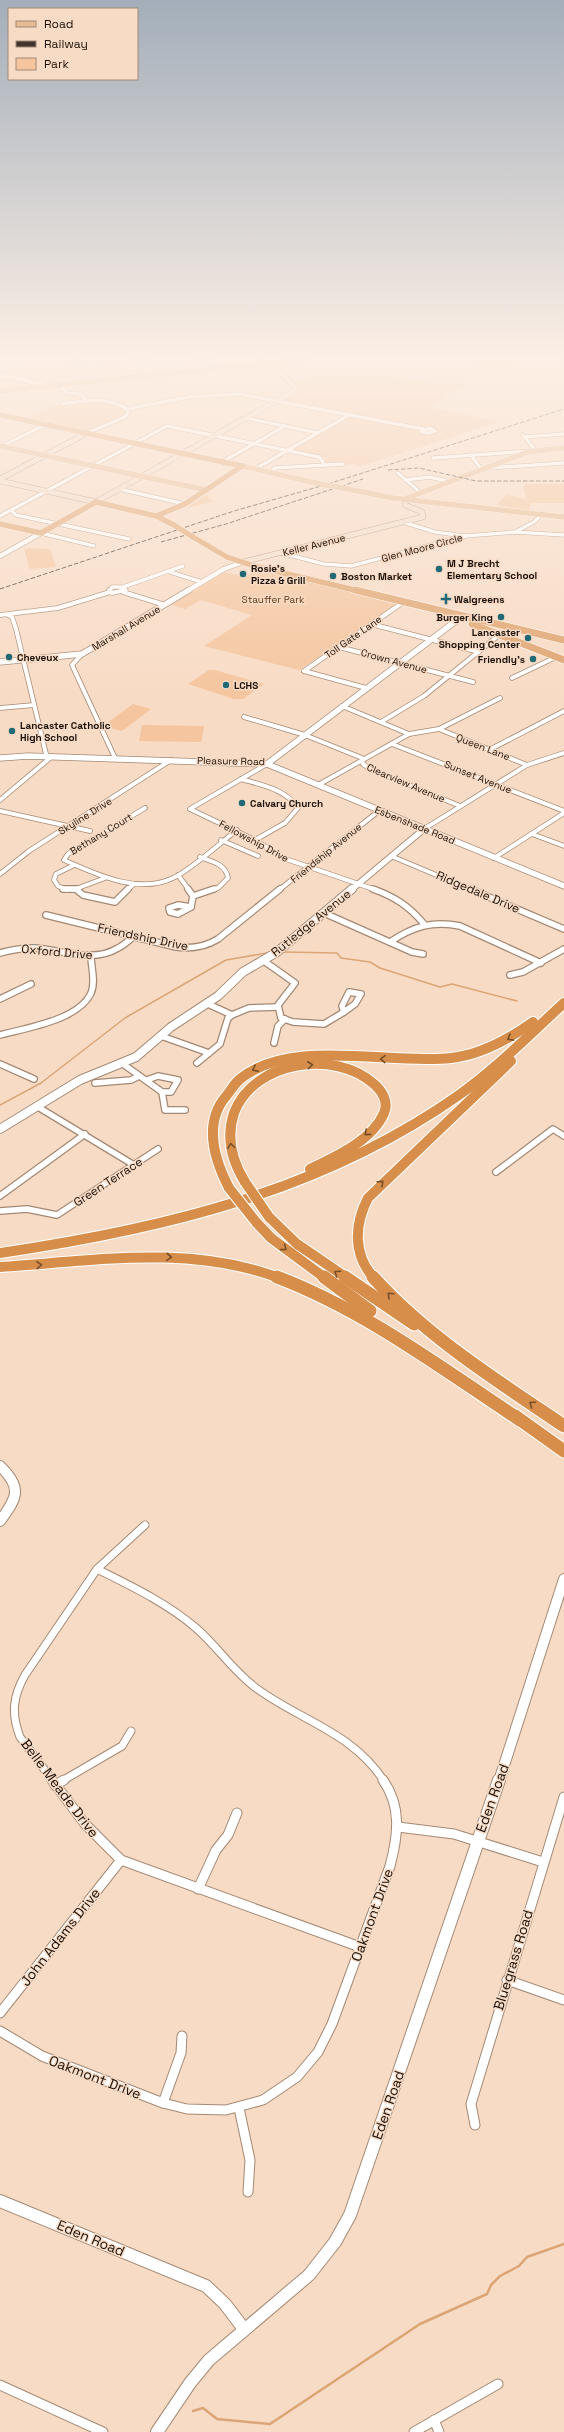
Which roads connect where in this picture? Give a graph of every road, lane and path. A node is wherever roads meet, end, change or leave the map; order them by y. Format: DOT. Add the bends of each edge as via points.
graph roads {
  1 [pos="12,473"];
  2 [pos="77,473"];
  3 [pos="129,473"];
  4 [pos="146,473"];
  5 [pos="234,473"];
  6 [pos="398,473"];
  7 [pos="472,473"];
  8 [pos="276,474"];
  9 [pos="142,476"];
  10 [pos="0,480"];
  11 [pos="405,480"];
  12 [pos="450,482"];
  13 [pos="119,489"];
  14 [pos="206,490"];
  15 [pos="45,491"];
  16 [pos="421,493"];
  17 [pos="406,499"];
  18 [pos="96,502"];
  19 [pos="185,504"];
  20 [pos="11,510"];
  21 [pos="542,514"];
  22 [pos="0,516"];
  23 [pos="156,516"];
  24 [pos="564,517"];
  25 [pos="60,522"];
  26 [pos="406,523"];
  27 [pos="0,524"];
  28 [pos="515,532"];
  29 [pos="41,533"];
  30 [pos="564,535"];
  31 [pos="465,536"];
  32 [pos="129,539"];
  33 [pos="94,546"];
  34 [pos="281,553"];
  35 [pos="0,556"];
  36 [pos="243,562"];
  37 [pos="183,566"];
  38 [pos="170,572"];
  39 [pos="202,582"];
  40 [pos="124,587"];
  41 [pos="110,592"];
  42 [pos="123,592"];
  43 [pos="402,602"];
  44 [pos="165,605"];
  45 [pos="0,614"];
  46 [pos="8,615"];
  47 [pos="461,617"];
  48 [pos="371,624"];
  49 [pos="496,625"];
  50 [pos="483,628"];
  51 [pos="499,635"];
  52 [pos="430,640"];
  53 [pos="564,640"];
  54 [pos="339,647"];
  55 [pos="479,652"];
  56 [pos="82,654"];
  57 [pos="556,657"];
  58 [pos="23,660"];
  59 [pos="564,660"];
  60 [pos="0,662"];
  61 [pos="399,663"];
  62 [pos="449,676"];
  63 [pos="512,678"];
  64 [pos="473,682"];
  65 [pos="366,688"];
  66 [pos="500,698"];
  67 [pos="34,705"];
  68 [pos="342,706"];
  69 [pos="0,708"];
  70 [pos="564,711"];
  71 [pos="244,717"];
  72 [pos="381,722"];
  73 [pos="439,729"];
  74 [pos="409,734"];
  75 [pos="305,735"];
  76 [pos="392,744"];
  77 [pos="491,750"];
  78 [pos="564,753"];
  79 [pos="48,756"];
  80 [pos="0,758"];
  81 [pos="115,758"];
  82 [pos="171,760"];
  83 [pos="362,760"];
  84 [pos="266,764"];
  85 [pos="527,764"];
  86 [pos="241,779"];
  87 [pos="495,784"];
  88 [pos="318,785"];
  89 [pos="0,800"];
  90 [pos="460,806"];
  91 [pos="145,808"];
  92 [pos="380,810"];
  93 [pos="0,811"];
  94 [pos="564,812"];
  95 [pos="69,826"];
  96 [pos="424,829"];
  97 [pos="237,830"];
  98 [pos="90,831"];
  99 [pos="532,834"];
  100 [pos="221,840"];
  101 [pos="255,840"];
  102 [pos="564,846"];
  103 [pos="201,856"];
  104 [pos="258,856"];
  105 [pos="391,856"];
  106 [pos="494,858"];
  107 [pos="74,865"];
  108 [pos="308,867"];
  109 [pos="0,874"];
  110 [pos="178,874"];
  111 [pos="105,878"];
  112 [pos="134,884"];
  113 [pos="359,884"];
  114 [pos="564,886"];
  115 [pos="77,890"];
  116 [pos="193,896"];
  117 [pos="272,896"];
  118 [pos="191,907"];
  119 [pos="324,913"];
  120 [pos="46,915"];
  121 [pos="424,924"];
  122 [pos="564,929"];
  123 [pos="133,936"];
  124 [pos="390,942"];
  125 [pos="564,949"];
  126 [pos="0,953"];
  127 [pos="423,954"];
  128 [pos="91,956"];
  129 [pos="264,961"];
  130 [pos="541,963"];
  131 [pos="510,974"];
  132 [pos="31,984"];
  133 [pos="0,999"];
  134 [pos="564,999"];
  135 [pos="208,1004"];
  136 [pos="278,1009"];
  137 [pos="564,1010"];
  138 [pos="344,1012"];
  139 [pos="232,1015"];
  140 [pos="285,1019"];
  141 [pos="0,1035"];
  142 [pos="161,1036"];
  143 [pos="274,1043"];
  144 [pos="522,1049"];
  145 [pos="209,1053"];
  146 [pos="197,1063"];
  147 [pos="0,1064"];
  148 [pos="123,1064"];
  149 [pos="139,1076"];
  150 [pos="34,1079"];
  151 [pos="147,1080"];
  152 [pos="95,1083"];
  153 [pos="162,1092"];
  154 [pos="38,1107"];
  155 [pos="185,1110"];
  156 [pos="0,1129"];
  157 [pos="85,1134"];
  158 [pos="564,1136"];
  159 [pos="158,1149"];
  160 [pos="134,1164"];
  161 [pos="496,1172"];
  162 [pos="0,1196"];
  163 [pos="0,1211"];
  164 [pos="155,1225"];
  165 [pos="0,1253"];
  166 [pos="0,1258"];
  167 [pos="0,1267"];
  168 [pos="452,1348"];
  169 [pos="520,1420"];
  170 [pos="564,1426"];
  171 [pos="564,1451"];
  172 [pos="0,1466"];
  173 [pos="0,1521"];
  174 [pos="145,1525"];
  175 [pos="97,1569"];
  176 [pos="564,1579"];
  177 [pos="131,1731"];
  178 [pos="55,1785"];
  179 [pos="564,1797"];
  180 [pos="237,1813"];
  181 [pos="398,1827"];
  182 [pos="477,1841"];
  183 [pos="121,1860"];
  184 [pos="543,1862"];
  185 [pos="198,1889"];
  186 [pos="360,1947"];
  187 [pos="507,1980"];
  188 [pos="564,2000"];
  189 [pos="0,2013"];
  190 [pos="0,2031"];
  191 [pos="182,2036"];
  192 [pos="163,2103"];
  193 [pos="240,2108"];
  194 [pos="475,2125"];
  195 [pos="248,2192"];
  196 [pos="0,2201"];
  197 [pos="244,2329"];
  198 [pos="498,2384"];
  199 [pos="0,2385"];
  200 [pos="434,2420"];
  201 [pos="103,2432"];
  202 [pos="157,2432"];
  203 [pos="414,2432"];
  204 [pos="439,2432"];
  1 -- 10 [label="main road"];
  2 -- 15 [label="street"];
  3 -- 9 [label="main road"];
  4 -- 9 [label="main road"];
  5 -- 14 [label="highway"];
  6 -- 11 [label="street"];
  7 -- 12 [label="main road"];
  8 -- 17 [label="main road, bridge"];
  9 -- 13 [label="main road"];
  9 -- 14 [label="main road"];
  10 -- 15 [label="main road"];
  11 -- 12 [label="street" via="434,477"];
  11 -- 16 [label="street"];
  12 -- 16 [label="main road"];
  13 -- 18 [label="main road"];
  13 -- 19 [label="street"];
  14 -- 19 [label="highway"];
  15 -- 18 [label="main road"];
  15 -- 20 [label="street"];
  16 -- 17 [label="main road"];
  17 -- 21 [label="main road"];
  17 -- 26 [label="main road, Keller Avenue" via="405,504 425,515"];
  18 -- 23 [label="highway"];
  18 -- 25 [label="highway"];
  19 -- 23 [label="highway"];
  20 -- 22 [label="street"];
  20 -- 25 [label="street" via="16,515"];
  21 -- 24 [label="main road"];
  21 -- 28 [label="street" via="534,522"];
  23 -- 36 [label="highway, bridge" via="213,550"];
  25 -- 29 [label="highway"];
  25 -- 32 [label="street"];
  26 -- 31 [label="street" via="435,532"];
  26 -- 34 [label="main road, Keller Avenue"];
  27 -- 29 [label="highway"];
  28 -- 30 [label="street, Glen Moore Circle"];
  28 -- 31 [label="street, Glen Moore Circle"];
  29 -- 33 [label="street"];
  29 -- 35 [label="street"];
  31 -- 34 [label="street, Glen Moore Circle" via="351,566 328,565"];
  34 -- 36 [label="main road, Keller Avenue"];
  36 -- 39 [label="street, Marshall Avenue"];
  36 -- 43 [label="highway"];
  37 -- 38 [label="street"];
  38 -- 39 [label="street"];
  38 -- 40 [label="street"];
  39 -- 44 [label="street, Marshall Avenue"];
  40 -- 41 [label="street" via="112,587 109,589"];
  40 -- 42 [label="street" via="126,590"];
  41 -- 42 [label="street"];
  41 -- 46 [label="street" via="58,608"];
  42 -- 44 [label="street"];
  43 -- 47 [label="highway"];
  43 -- 48 [label="street, Toll Gate Lane"];
  44 -- 56 [label="street, Marshall Avenue"];
  45 -- 46 [label="street"];
  46 -- 58 [label="street" via="16,629"];
  47 -- 49 [label="highway"];
  47 -- 50 [label="highway" via="463,621"];
  47 -- 52 [label="street, Pleasure Road"];
  48 -- 52 [label="street"];
  48 -- 54 [label="street, Toll Gate Lane"];
  49 -- 50 [label="highway" via="485,625"];
  49 -- 53 [label="highway"];
  50 -- 51 [label="highway"];
  51 -- 55 [label="street"];
  51 -- 57 [label="highway"];
  52 -- 55 [label="street"];
  52 -- 61 [label="street, Pleasure Road"];
  54 -- 61 [label="street, Crown Avenue"];
  54 -- 65 [label="street, Toll Gate Lane" via="304,671"];
  55 -- 62 [label="street"];
  56 -- 58 [label="street, Marshall Avenue"];
  56 -- 81 [label="street" via="72,665"];
  57 -- 59 [label="highway"];
  57 -- 63 [label="street"];
  58 -- 60 [label="street, Marshall Avenue"];
  58 -- 67 [label="street"];
  61 -- 62 [label="street, Crown Avenue"];
  61 -- 65 [label="street, Pleasure Road"];
  62 -- 64 [label="street, Crown Avenue"];
  62 -- 72 [label="street" via="424,696"];
  65 -- 68 [label="street, Pleasure Road"];
  66 -- 73 [label="street"];
  67 -- 69 [label="street"];
  67 -- 79 [label="street"];
  68 -- 72 [label="street"];
  68 -- 75 [label="street, Pleasure Road"];
  70 -- 77 [label="street"];
  71 -- 75 [label="street, Clearview Avenue"];
  72 -- 74 [label="street"];
  73 -- 74 [label="street"];
  73 -- 77 [label="street, Queen Lane"];
  74 -- 76 [label="street"];
  75 -- 83 [label="street, Clearview Avenue"];
  75 -- 84 [label="street, Pleasure Road"];
  76 -- 83 [label="street"];
  76 -- 87 [label="street, Sunset Avenue"];
  77 -- 85 [label="street, Queen Lane"];
  78 -- 85 [label="street, Rutledge Avenue"];
  79 -- 80 [label="street, Pleasure Road"];
  79 -- 81 [label="street, Pleasure Road"];
  79 -- 89 [label="street" via="50,758"];
  81 -- 82 [label="street, Pleasure Road"];
  82 -- 84 [label="street, Pleasure Road"];
  82 -- 95 [label="street, Skyline Drive"];
  83 -- 88 [label="street"];
  83 -- 90 [label="street, Clearview Avenue" via="370,769"];
  84 -- 86 [label="street"];
  84 -- 88 [label="street, Esbenshade Road"];
  85 -- 87 [label="street, Rutledge Avenue"];
  86 -- 97 [label="street, Fellowship Drive" via="190,808"];
  86 -- 101 [label="street" via="288,797 296,802 298,808 294,817 284,825"];
  87 -- 90 [label="street, Rutledge Avenue"];
  87 -- 94 [label="street, Sunset Avenue"];
  88 -- 92 [label="street, Esbenshade Road"];
  90 -- 96 [label="street, Rutledge Avenue"];
  91 -- 107 [label="street, Bethany Court" via="64,857 65,861"];
  92 -- 96 [label="street, Esbenshade Road"];
  92 -- 108 [label="street, Friendship Avenue"];
  93 -- 95 [label="street"];
  94 -- 99 [label="street"];
  95 -- 98 [label="street"];
  95 -- 109 [label="street, Skyline Drive" via="21,856"];
  96 -- 105 [label="street, Rutledge Avenue"];
  96 -- 106 [label="street, Esbenshade Road"];
  97 -- 100 [label="street"];
  97 -- 101 [label="street, Fellowship Drive"];
  99 -- 102 [label="street"];
  99 -- 106 [label="street"];
  100 -- 103 [label="street"];
  100 -- 104 [label="street"];
  101 -- 108 [label="street, Fellowship Drive" via="283,858"];
  103 -- 110 [label="street"];
  103 -- 116 [label="street" via="226,869 228,878 226,883 218,888"];
  105 -- 113 [label="street, Rutledge Avenue"];
  105 -- 122 [label="street, Ridgedale Drive"];
  106 -- 114 [label="street, Esbenshade Road"];
  107 -- 111 [label="street"];
  107 -- 115 [label="street, Bethany Court" via="58,872 54,880 57,886 64,890"];
  108 -- 113 [label="street, Fellowship Drive"];
  108 -- 117 [label="street, Friendship Avenue"];
  110 -- 112 [label="street" via="160,883"];
  110 -- 116 [label="street"];
  111 -- 112 [label="street"];
  111 -- 115 [label="street"];
  112 -- 115 [label="street" via="115,902 82,896"];
  113 -- 119 [label="street, Rutledge Avenue"];
  113 -- 121 [label="street, Fellowship Drive" via="403,902"];
  116 -- 118 [label="street"];
  117 -- 123 [label="street, Friendship Drive" via="218,939 205,946 181,948"];
  119 -- 124 [label="street"];
  119 -- 129 [label="street, Rutledge Avenue"];
  120 -- 123 [label="street, Friendship Drive"];
  121 -- 124 [label="street" via="409,929"];
  121 -- 130 [label="street" via="460,926"];
  123 -- 128 [label="street, Oxford Drive" via="116,950"];
  124 -- 127 [label="street"];
  125 -- 130 [label="street"];
  126 -- 128 [label="street, Oxford Drive" via="14,948 31,947"];
  128 -- 141 [label="street" via="92,992 80,1007 67,1014"];
  129 -- 135 [label="street, Rutledge Avenue" via="243,972"];
  129 -- 136 [label="street" via="295,983"];
  130 -- 131 [label="street" via="522,972"];
  132 -- 133 [label="street"];
  134 -- 169 [label="highway, one-way, bridge" via="508,1039 458,1057 416,1060 302,1056 271,1062 254,1069 228,1091 214,1121 212,1135 215,1153 229,1188 256,1222 283,1248"];
  135 -- 139 [label="street"];
  135 -- 142 [label="street, Rutledge Avenue"];
  136 -- 139 [label="street" via="250,1008"];
  136 -- 140 [label="street"];
  137 -- 144 [label="highway"];
  137 -- 164 [label="highway" via="472,1085 422,1120 390,1138 277,1190 200,1215"];
  138 -- 140 [label="street" via="324,1024"];
  139 -- 145 [label="street" via="228,1018 220,1044"];
  140 -- 143 [label="street" via="278,1026"];
  142 -- 145 [label="street"];
  142 -- 148 [label="street, Rutledge Avenue" via="136,1057"];
  144 -- 166 [label="highway" via="480,1086 424,1125 360,1160 302,1185 183,1224 87,1244"];
  168 -- 144 [label="highway, one-way" via="391,1297 370,1273 360,1253 357,1230 360,1215 373,1191 480,1092"];
  145 -- 146 [label="street"];
  147 -- 150 [label="street"];
  148 -- 149 [label="street"];
  148 -- 154 [label="street, Rutledge Avenue" via="80,1080"];
  149 -- 151 [label="street"];
  149 -- 152 [label="street" via="130,1080"];
  151 -- 153 [label="street"];
  151 -- 153 [label="street" via="158,1076 178,1080 171,1092"];
  153 -- 155 [label="street" via="164,1110"];
  154 -- 156 [label="street, Rutledge Avenue"];
  154 -- 157 [label="street"];
  157 -- 160 [label="street"];
  157 -- 162 [label="street"];
  158 -- 161 [label="street" via="553,1129"];
  159 -- 160 [label="street, Green Terrace"];
  160 -- 163 [label="street, Green Terrace" via="57,1215 27,1209"];
  164 -- 165 [label="highway" via="63,1244"];
  168 -- 164 [label="highway, one-way, bridge" via="334,1272 297,1244 269,1217 245,1182 233,1158 230,1134 236,1105 256,1082 278,1071 332,1064 365,1075 381,1091 386,1108 380,1121 355,1143 334,1157 278,1183 226,1203"];
  167 -- 169 [label="highway, one-way" via="168,1257 229,1263 282,1277 324,1294 364,1315"];
  170 -- 168 [label="highway, one-way"];
  169 -- 171 [label="highway"];
  172 -- 173 [label="street" via="12,1477 16,1489 14,1500"];
  174 -- 175 [label="street, Belle Meade Drive"];
  175 -- 178 [label="street, Belle Meade Drive" via="24,1675 13,1704 14,1720 20,1737"];
  175 -- 181 [label="street, Oakmont Drive" via="138,1589 180,1615 255,1687 326,1727 357,1748 374,1765 385,1782 393,1800"];
  176 -- 182 [label="street, Eden Road" via="509,1753"];
  177 -- 178 [label="street" via="122,1746"];
  178 -- 183 [label="street, Belle Meade Drive" via="85,1824"];
  179 -- 184 [label="street, Bluegrass Road"];
  180 -- 185 [label="street" via="228,1835 216,1850"];
  181 -- 182 [label="street" via="448,1832"];
  181 -- 186 [label="street, Oakmont Drive" via="390,1866"];
  182 -- 184 [label="street"];
  182 -- 197 [label="street, Eden Road" via="350,2215 335,2242 309,2275 292,2292"];
  183 -- 185 [label="street, Belle Meade Drive"];
  183 -- 189 [label="street, John Adams Drive"];
  184 -- 187 [label="street, Bluegrass Road"];
  185 -- 186 [label="street, Belle Meade Drive"];
  186 -- 193 [label="street, Oakmont Drive" via="332,2024 311,2063 278,2092"];
  187 -- 188 [label="street"];
  187 -- 194 [label="street, Bluegrass Road" via="471,2104"];
  190 -- 192 [label="street, Oakmont Drive" via="42,2056"];
  191 -- 192 [label="street" via="181,2053"];
  192 -- 193 [label="street, Oakmont Drive" via="203,2111"];
  193 -- 195 [label="street" via="252,2161"];
  196 -- 197 [label="street, Eden Road" via="206,2286 225,2304"];
  197 -- 202 [label="street" via="224,2345 200,2371"];
  198 -- 200 [label="street"];
  199 -- 201 [label="street"];
  200 -- 203 [label="street"];
  200 -- 204 [label="street"];
}
